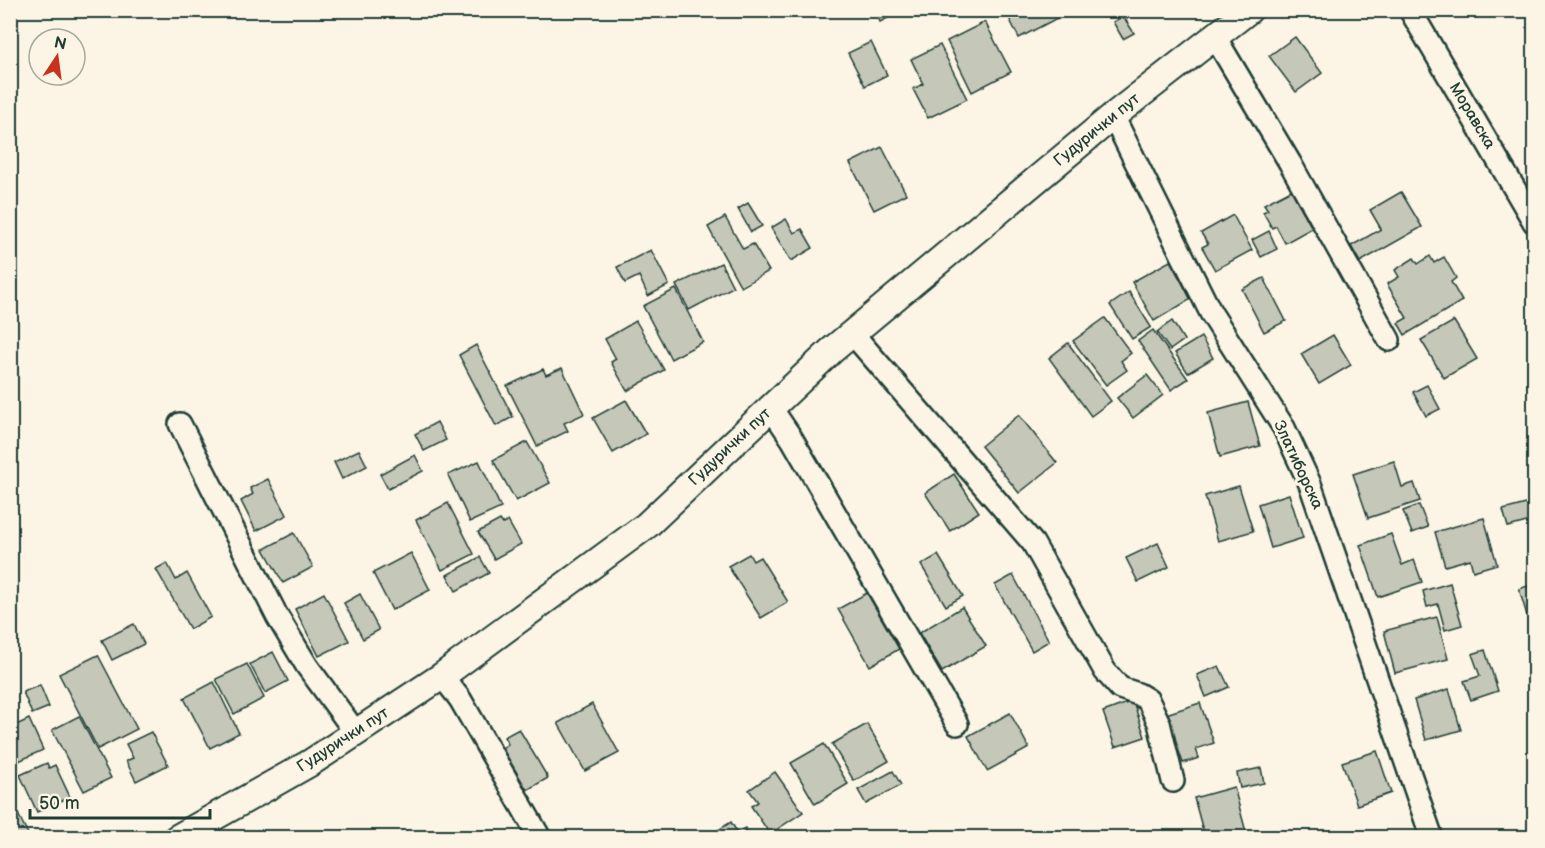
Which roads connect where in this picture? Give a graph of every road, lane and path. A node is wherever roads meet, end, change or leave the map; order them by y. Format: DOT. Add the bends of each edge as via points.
graph roads {
  1 [pos="1249,10"];
  2 [pos="1410,10"];
  3 [pos="1215,37"];
  4 [pos="1113,116"];
  5 [pos="1534,222"];
  6 [pos="852,333"];
  7 [pos="1389,340"];
  8 [pos="771,408"];
  9 [pos="180,424"];
  10 [pos="442,676"];
  11 [pos="957,724"];
  12 [pos="356,733"];
  13 [pos="1173,781"];
  14 [pos="177,837"];
  15 [pos="540,837"];
  16 [pos="1432,837"];
  1 -- 3 [label="street, Гудурички пут"];
  2 -- 5 [label="street, Моравска"];
  3 -- 4 [label="street, Гудурички пут"];
  3 -- 7 [label="street"];
  4 -- 6 [label="street, Гудурички пут"];
  4 -- 16 [label="street, Златиборска" via="1210,313 1284,428 1310,484"];
  6 -- 8 [label="street, Гудурички пут"];
  6 -- 13 [label="street" via="1033,543 1105,671 1120,688 1148,700 1159,723"];
  8 -- 10 [label="street, Гудурички пут" via="647,525"];
  8 -- 11 [label="street"];
  9 -- 12 [label="street" via="277,616 307,666"];
  10 -- 12 [label="street, Гудурички пут"];
  10 -- 15 [label="street" via="460,699"];
  12 -- 14 [label="street, Гудурички пут"];
}
